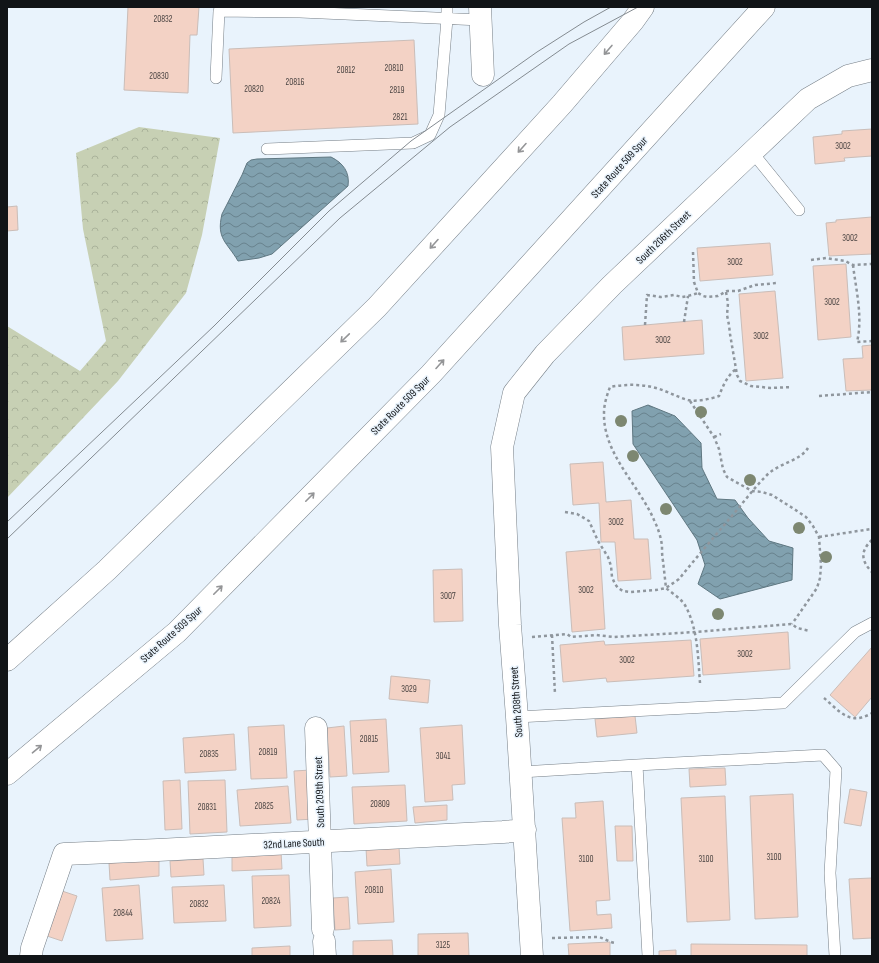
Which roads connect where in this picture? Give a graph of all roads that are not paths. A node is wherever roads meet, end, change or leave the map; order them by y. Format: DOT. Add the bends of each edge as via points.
graph roads {
  1 [pos="447,7"];
  2 [pos="764,7"];
  3 [pos="300,9"];
  4 [pos="481,14"];
  5 [pos="638,14"];
  6 [pos="447,19"];
  7 [pos="872,70"];
  8 [pos="483,75"];
  9 [pos="216,78"];
  10 [pos="267,149"];
  11 [pos="752,152"];
  12 [pos="799,210"];
  13 [pos="502,447"];
  14 [pos="872,623"];
  15 [pos="7,660"];
  16 [pos="517,717"];
  17 [pos="316,728"];
  18 [pos="637,765"];
  19 [pos="521,772"];
  20 [pos="7,774"];
  21 [pos="525,830"];
  22 [pos="321,842"];
  23 [pos="324,942"];
  24 [pos="31,956"];
  25 [pos="532,956"];
  26 [pos="648,956"];
  27 [pos="835,956"];
  1 -- 6 [label="lane"];
  20 -- 2 [label="main road, State Route 509 Spur, one-way" via="177,632 431,374"];
  3 -- 6 [label="lane"];
  3 -- 9 [label="lane" via="219,11"];
  4 -- 6 [label="lane"];
  4 -- 8 [label="main road"];
  5 -- 15 [label="main road, one-way" via="562,104 377,307 108,570"];
  6 -- 10 [label="lane" via="439,115 430,135 414,143"];
  7 -- 11 [label="main road, South 206th Street" via="848,76 808,98"];
  11 -- 12 [label="lane"];
  11 -- 13 [label="main road, South 206th Street" via="612,285 545,354 514,393"];
  13 -- 16 [label="main road, South 208th Street"];
  14 -- 16 [label="lane" via="855,632 783,703"];
  16 -- 19 [label="main road, South 208th Street"];
  17 -- 22 [label="main road, South 209th Street"];
  18 -- 19 [label="lane"];
  18 -- 26 [label="lane"];
  18 -- 27 [label="lane" via="823,755 836,770 830,873"];
  19 -- 21 [label="main road, South 208th Street"];
  21 -- 22 [label="main road, 32nd Lane South"];
  21 -- 25 [label="main road, South 208th Street"];
  22 -- 23 [label="main road, South 209th Street"];
  22 -- 24 [label="main road, 32nd Lane South" via="64,854"];
}
